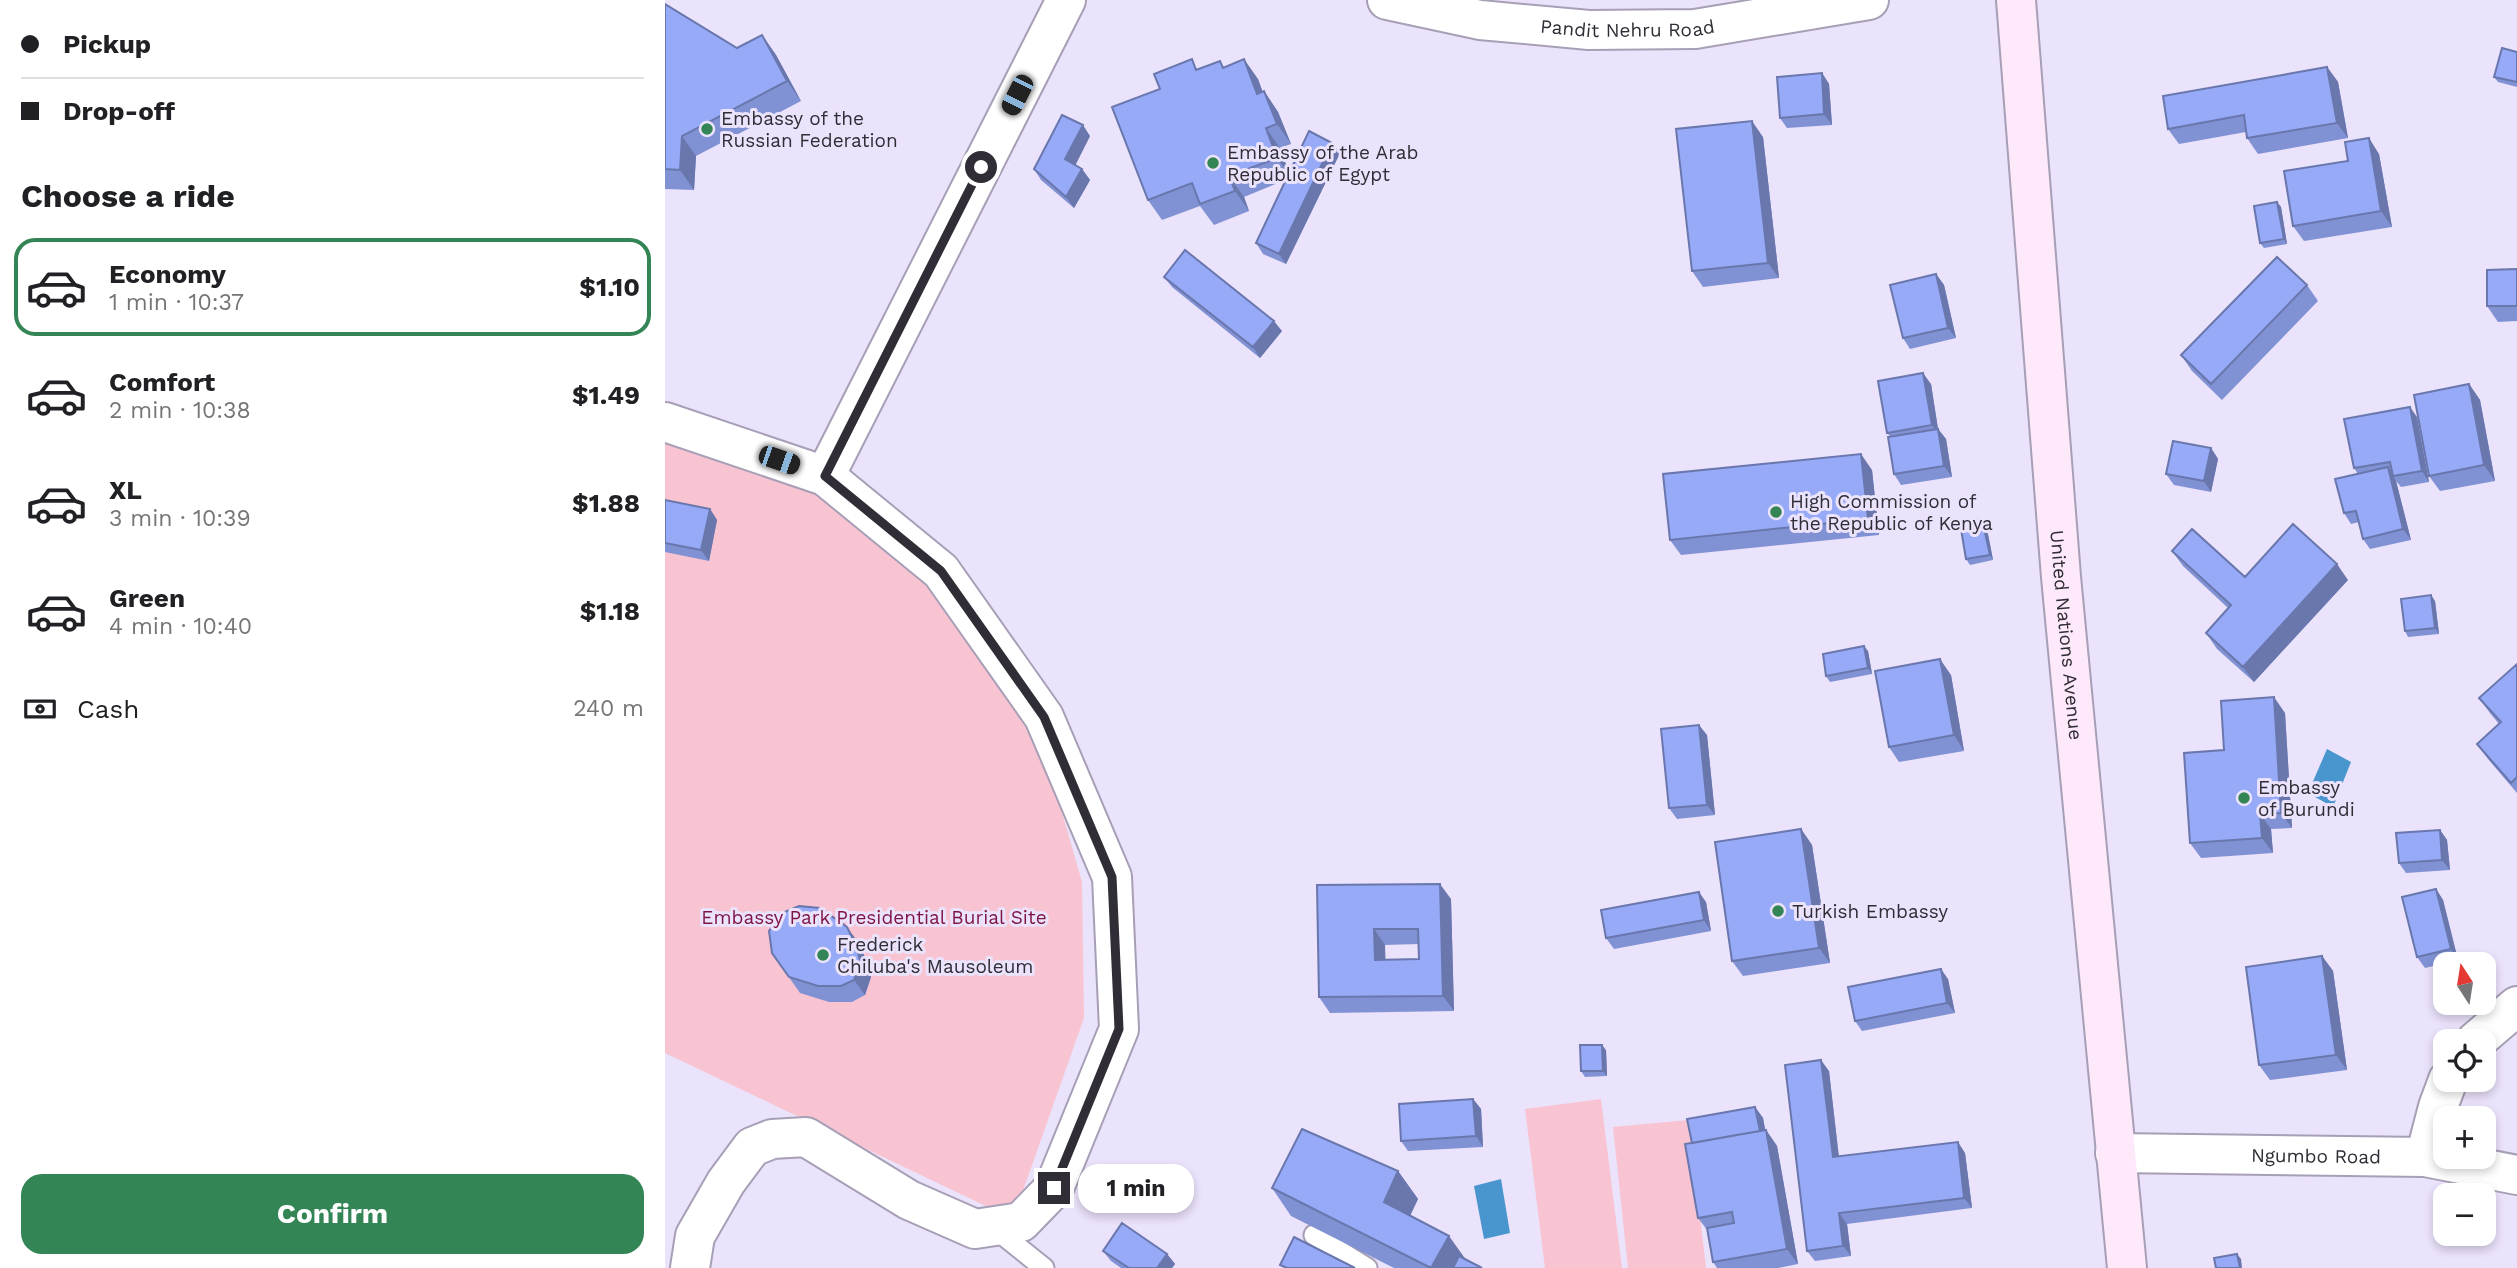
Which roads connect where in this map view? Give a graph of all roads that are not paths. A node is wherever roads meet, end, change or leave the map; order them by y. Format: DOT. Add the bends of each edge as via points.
graph roads {
  1 [pos="1066,0"];
  2 [pos="1387,0"];
  3 [pos="1869,0"];
  4 [pos="2016,0"];
  5 [pos="665,422"];
  6 [pos="825,476"];
  7 [pos="2517,1006"];
  8 [pos="2490,1029"];
  9 [pos="2444,1092"];
  10 [pos="2115,1153"];
  11 [pos="2425,1157"];
  12 [pos="2517,1175"];
  13 [pos="993,1226"];
  14 [pos="1314,1235"];
  15 [pos="690,1268"];
  16 [pos="1044,1268"];
  17 [pos="1367,1268"];
  18 [pos="2127,1268"];
  1 -- 6 [label="street"];
  2 -- 3 [label="street, Pandit Nehru Road" via="1479,20 1589,30 1695,29"];
  4 -- 10 [label="main road, United Nations Avenue" via="2061,577"];
  5 -- 6 [label="street"];
  6 -- 13 [label="street" via="941,571 1044,717 1112,877 1119,1029 1054,1188 1021,1222"];
  7 -- 8 [label="street"];
  9 -- 11 [label="street"];
  10 -- 11 [label="street, Ngumbo Road"];
  10 -- 18 [label="main road, United Nations Avenue"];
  11 -- 12 [label="street, Ngumbo Road"];
  13 -- 15 [label="street" via="975,1229 909,1200 806,1137 772,1139 752,1147 726,1182 695,1236"];
  13 -- 16 [label="lane"];
  14 -- 17 [label="lane"];
}
